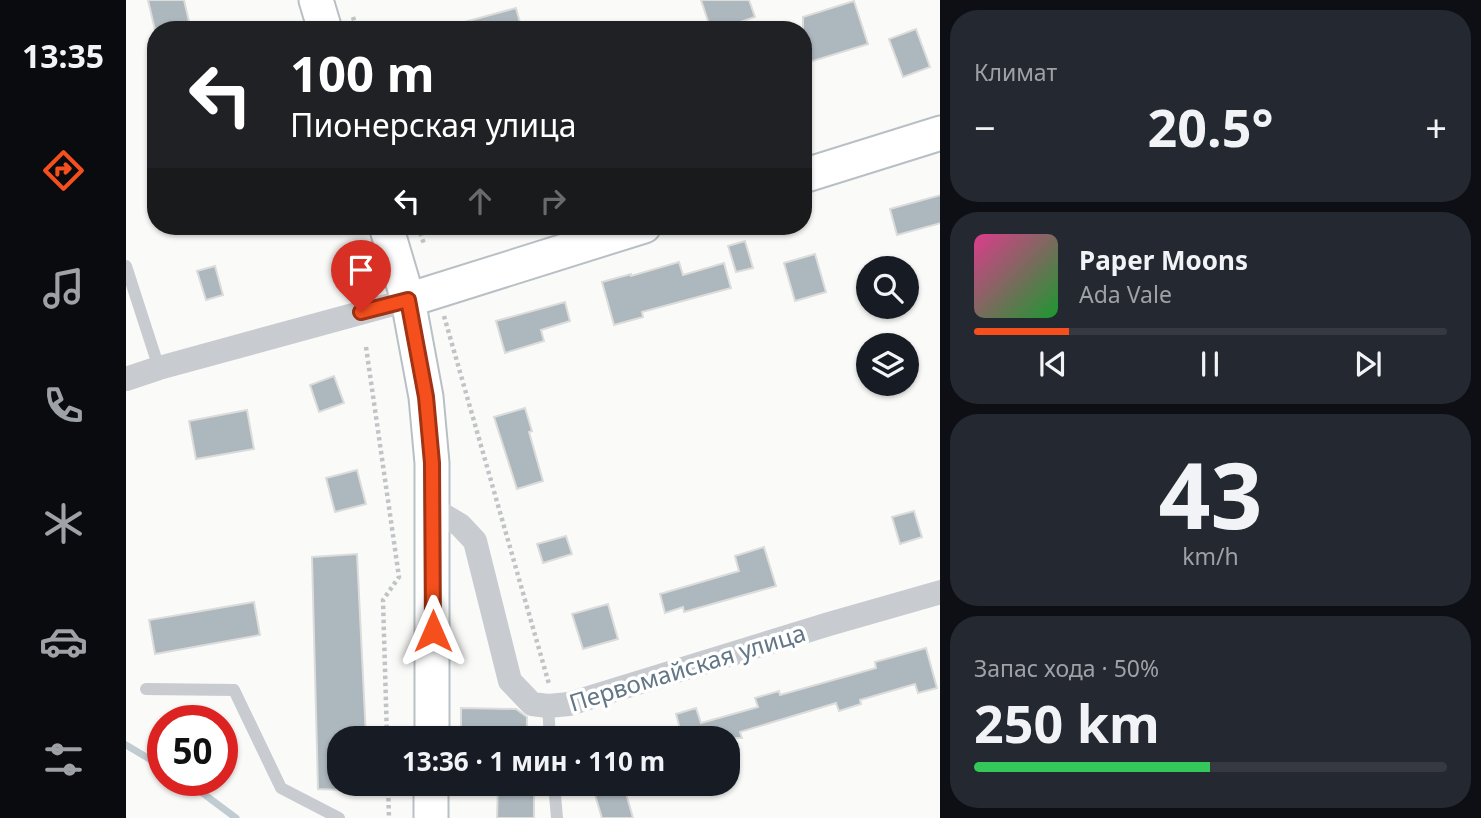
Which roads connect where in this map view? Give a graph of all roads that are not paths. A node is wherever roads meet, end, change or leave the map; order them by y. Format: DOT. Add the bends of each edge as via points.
graph roads {
  1 [pos="316,0"];
  2 [pos="322,21"];
  3 [pos="940,133"];
  4 [pos="812,173"];
  5 [pos="389,235"];
  6 [pos="615,235"];
  7 [pos="126,266"];
  8 [pos="408,300"];
  9 [pos="159,368"];
  10 [pos="126,379"];
  11 [pos="433,509"];
  12 [pos="940,592"];
  13 [pos="146,689"];
  14 [pos="548,706"];
  15 [pos="432,726"];
  16 [pos="549,726"];
  17 [pos="431,796"];
  18 [pos="555,796"];
  19 [pos="339,818"];
  20 [pos="431,818"];
  21 [pos="557,818"];
  1 -- 2 [label="main road"];
  3 -- 4 [label="main road"];
  5 -- 8 [label="main road"];
  6 -- 8 [label="main road"];
  7 -- 9 [label="lane"];
  8 -- 9 [label="street"];
  8 -- 11 [label="main road" via="426,397"];
  9 -- 10 [label="street"];
  11 -- 14 [label="street, Первомайская улица" via="460,524 475,541 510,681 532,704"];
  11 -- 15 [label="main road"];
  12 -- 14 [label="street, Первомайская улица" via="569,704"];
  13 -- 19 [label="lane" via="234,690 281,788"];
  14 -- 16 [label="lane"];
  17 -- 20 [label="main road"];
  18 -- 21 [label="lane"];
}
